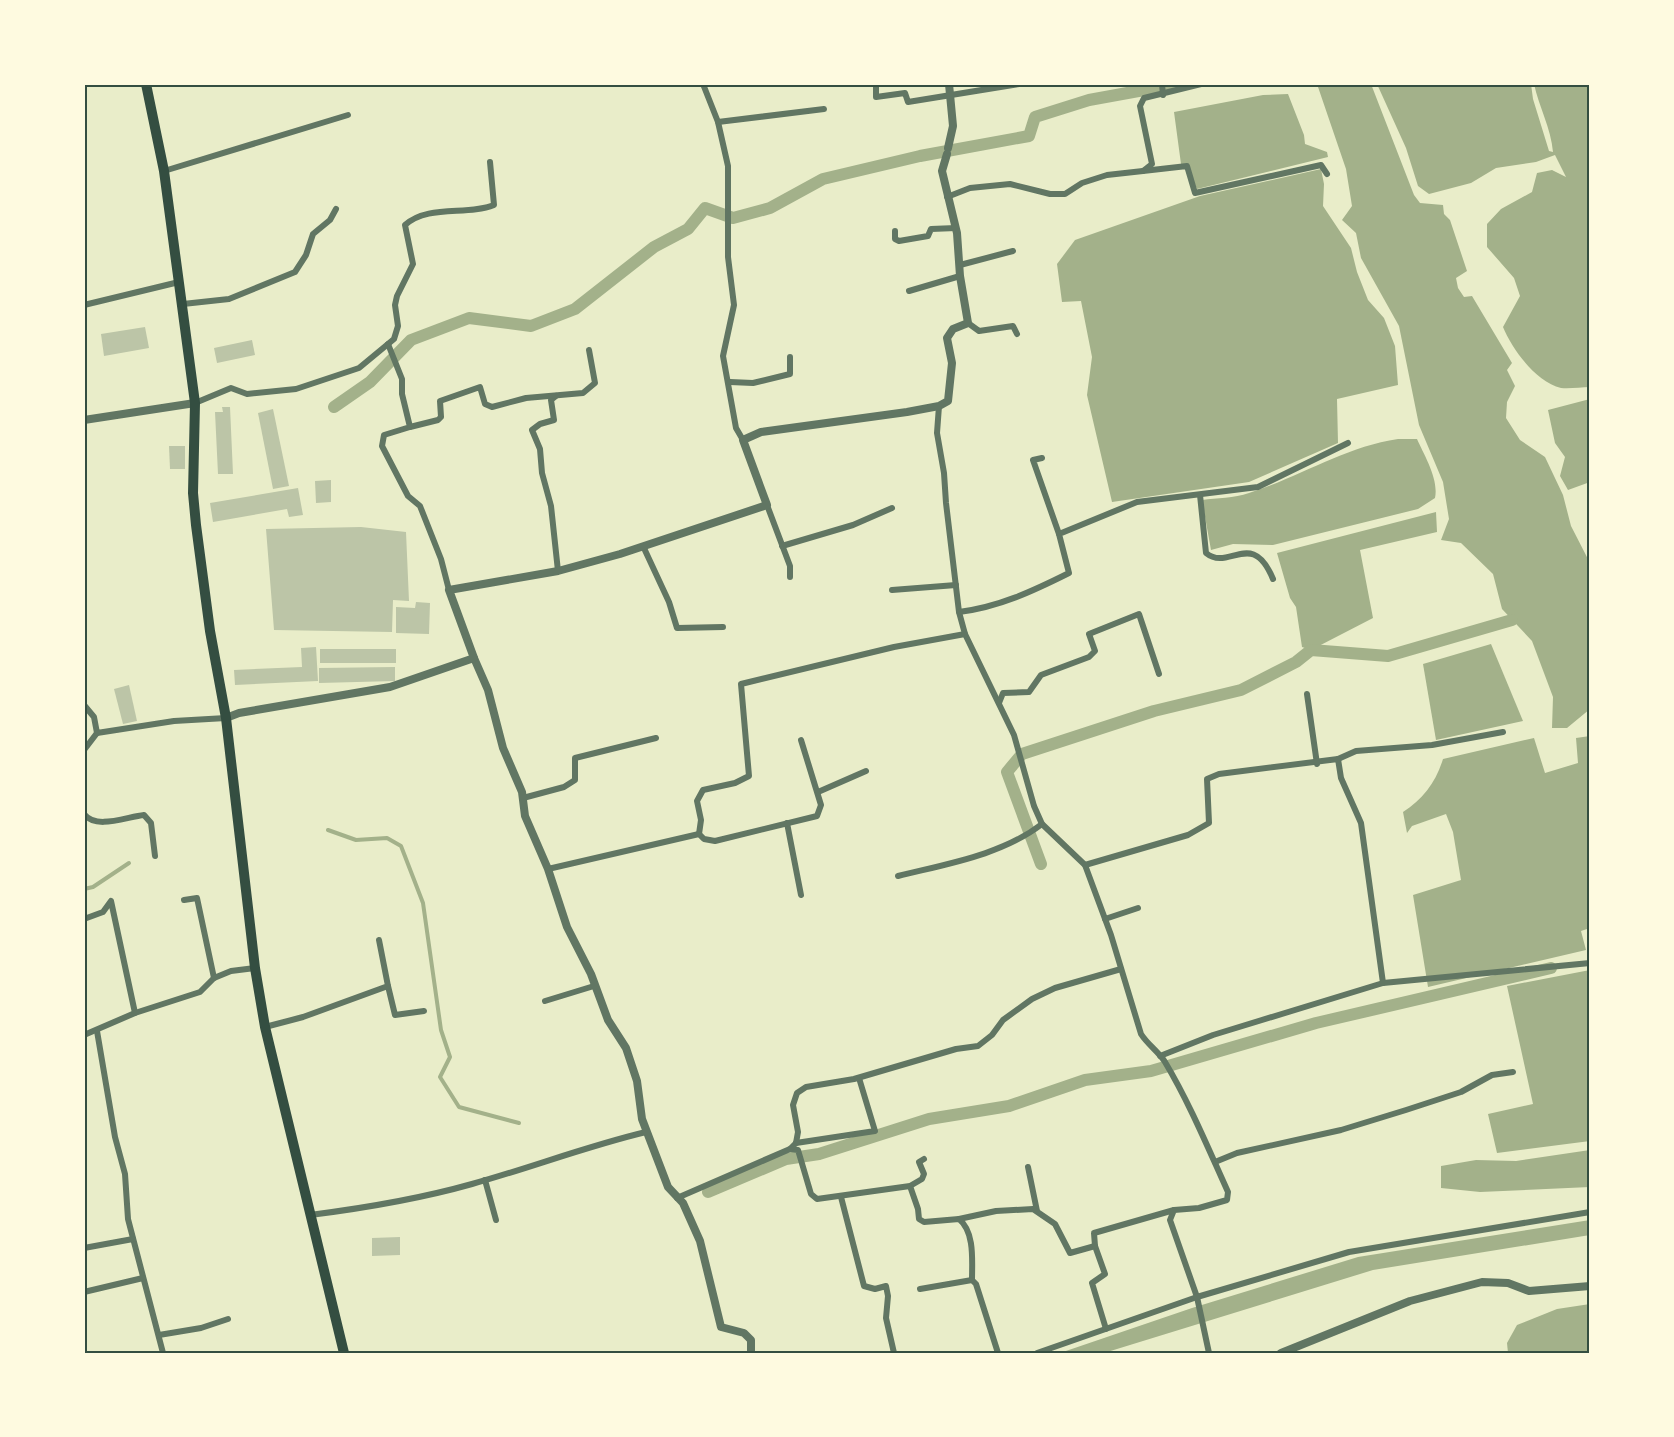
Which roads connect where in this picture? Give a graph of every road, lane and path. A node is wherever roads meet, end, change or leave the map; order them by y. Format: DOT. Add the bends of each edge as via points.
graph roads {
  1 [pos="146,84"];
  2 [pos="703,84"];
  3 [pos="876,84"];
  4 [pos="949,84"];
  5 [pos="1019,84"];
  6 [pos="1162,84"];
  7 [pos="1202,84"];
  8 [pos="950,95"];
  9 [pos="1163,95"];
  10 [pos="824,109"];
  11 [pos="348,115"];
  12 [pos="718,122"];
  13 [pos="490,162"];
  14 [pos="164,171"];
  15 [pos="1143,171"];
  16 [pos="1327,174"];
  17 [pos="947,197"];
  18 [pos="336,209"];
  19 [pos="956,228"];
  20 [pos="895,231"];
  21 [pos="1013,251"];
  22 [pos="960,265"];
  23 [pos="960,276"];
  24 [pos="180,282"];
  25 [pos="909,291"];
  26 [pos="183,304"];
  27 [pos="84,305"];
  28 [pos="968,323"];
  29 [pos="1017,334"];
  30 [pos="388,344"];
  31 [pos="589,350"];
  32 [pos="790,357"];
  33 [pos="729,382"];
  34 [pos="556,395"];
  35 [pos="195,403"];
  36 [pos="939,406"];
  37 [pos="84,420"];
  38 [pos="410,427"];
  39 [pos="743,441"];
  40 [pos="1348,443"];
  41 [pos="1042,458"];
  42 [pos="1200,495"];
  43 [pos="767,505"];
  44 [pos="892,508"];
  45 [pos="1059,534"];
  46 [pos="643,546"];
  47 [pos="782,546"];
  48 [pos="558,571"];
  49 [pos="790,577"];
  50 [pos="1273,579"];
  51 [pos="956,585"];
  52 [pos="449,590"];
  53 [pos="892,590"];
  54 [pos="959,612"];
  55 [pos="723,627"];
  56 [pos="965,634"];
  57 [pos="474,657"];
  58 [pos="1159,674"];
  59 [pos="1307,694"];
  60 [pos="999,703"];
  61 [pos="84,705"];
  62 [pos="226,718"];
  63 [pos="1503,732"];
  64 [pos="97,733"];
  65 [pos="656,738"];
  66 [pos="801,740"];
  67 [pos="84,750"];
  68 [pos="1338,759"];
  69 [pos="1317,764"];
  70 [pos="866,771"];
  71 [pos="818,792"];
  72 [pos="523,798"];
  73 [pos="84,814"];
  74 [pos="787,823"];
  75 [pos="1042,824"];
  76 [pos="699,834"];
  77 [pos="155,856"];
  78 [pos="1085,865"];
  79 [pos="548,868"];
  80 [pos="898,876"];
  81 [pos="801,895"];
  82 [pos="184,900"];
  83 [pos="1138,908"];
  84 [pos="84,919"];
  85 [pos="1105,919"];
  86 [pos="379,940"];
  87 [pos="1590,963"];
  88 [pos="255,968"];
  89 [pos="1121,969"];
  90 [pos="214,978"];
  91 [pos="1383,983"];
  92 [pos="388,986"];
  93 [pos="594,986"];
  94 [pos="545,1001"];
  95 [pos="424,1011"];
  96 [pos="135,1013"];
  97 [pos="265,1026"];
  98 [pos="97,1031"];
  99 [pos="84,1035"];
  100 [pos="1162,1058"];
  101 [pos="1513,1072"];
  102 [pos="859,1078"];
  103 [pos="646,1132"];
  104 [pos="796,1143"];
  105 [pos="790,1149"];
  106 [pos="924,1159"];
  107 [pos="1215,1162"];
  108 [pos="1028,1167"];
  109 [pos="485,1180"];
  110 [pos="910,1186"];
  111 [pos="841,1197"];
  112 [pos="677,1198"];
  113 [pos="1174,1210"];
  114 [pos="1037,1212"];
  115 [pos="1590,1212"];
  116 [pos="310,1215"];
  117 [pos="959,1219"];
  118 [pos="496,1220"];
  119 [pos="134,1239"];
  120 [pos="1095,1246"];
  121 [pos="84,1248"];
  122 [pos="143,1278"];
  123 [pos="972,1280"];
  124 [pos="1590,1286"];
  125 [pos="920,1289"];
  126 [pos="84,1292"];
  127 [pos="1197,1297"];
  128 [pos="228,1319"];
  129 [pos="1106,1329"];
  130 [pos="159,1335"];
  131 [pos="163,1353"];
  132 [pos="344,1353"];
  133 [pos="751,1353"];
  134 [pos="894,1353"];
  135 [pos="998,1353"];
  136 [pos="1037,1353"];
  137 [pos="1209,1353"];
  138 [pos="1281,1353"];
  1 -- 14 [label="main road"];
  2 -- 12 [label="street"];
  3 -- 8 [label="street" via="876,97 905,93 908,102"];
  4 -- 8 [label="street"];
  5 -- 8 [label="street"];
  6 -- 9 [label="street"];
  7 -- 9 [label="street"];
  8 -- 17 [label="street" via="953,126 942,171"];
  9 -- 15 [label="street" via="1144,98 1140,106 1152,164"];
  10 -- 12 [label="street"];
  11 -- 14 [label="street"];
  12 -- 33 [label="street" via="728,166 734,305 723,356"];
  13 -- 30 [label="street" via="494,205 449,210 405,225 413,264 397,296 398,326"];
  14 -- 24 [label="main road"];
  15 -- 16 [label="street" via="1187,166 1195,193 1322,165"];
  15 -- 17 [label="street" via="1107,175 1082,183 1065,194 1010,184 970,188"];
  17 -- 19 [label="street"];
  18 -- 26 [label="street" via="313,234 295,272 230,298"];
  19 -- 20 [label="street" via="931,230 928,236 899,241"];
  19 -- 22 [label="street"];
  21 -- 22 [label="street"];
  22 -- 23 [label="street"];
  23 -- 25 [label="street"];
  23 -- 28 [label="street"];
  24 -- 26 [label="main road"];
  24 -- 27 [label="street"];
  26 -- 35 [label="main road"];
  28 -- 29 [label="street" via="979,331 1013,326"];
  28 -- 36 [label="street" via="953,329 947,339 952,363 950,392 948,400"];
  30 -- 35 [label="street" via="359,368 296,389 247,394 231,388"];
  30 -- 38 [label="street" via="402,379"];
  31 -- 34 [label="street" via="595,383 583,393"];
  32 -- 33 [label="street" via="790,374 753,383"];
  33 -- 39 [label="street" via="736,428"];
  34 -- 38 [label="street" via="492,407 485,404 480,387 474,387 440,401 438,420"];
  34 -- 48 [label="street" via="551,400 554,420 532,430 540,449 551,506"];
  35 -- 37 [label="street"];
  35 -- 62 [label="main road" via="193,493 210,632"];
  36 -- 39 [label="street" via="810,423 761,432"];
  36 -- 51 [label="street" via="937,433"];
  38 -- 52 [label="street" via="384,435 382,446 408,496 420,506"];
  39 -- 43 [label="street"];
  40 -- 42 [label="street" via="1258,488"];
  41 -- 45 [label="street" via="1033,460"];
  42 -- 45 [label="street" via="1137,502"];
  42 -- 50 [label="street" via="1206,553 1221,557 1256,555 1266,562"];
  43 -- 46 [label="street"];
  43 -- 47 [label="street"];
  44 -- 47 [label="street" via="853,525"];
  45 -- 54 [label="street" via="1069,573 1024,596"];
  46 -- 48 [label="street"];
  46 -- 55 [label="street" via="677,628"];
  47 -- 49 [label="street"];
  48 -- 52 [label="street"];
  51 -- 53 [label="street"];
  51 -- 54 [label="street"];
  52 -- 57 [label="street"];
  54 -- 56 [label="street"];
  56 -- 60 [label="street"];
  56 -- 76 [label="street" via="741,684 749,776 703,790 697,801"];
  57 -- 62 [label="street" via="390,687"];
  57 -- 72 [label="street"];
  58 -- 60 [label="street" via="1139,614 1089,634 1095,651 1089,657 1041,675 1029,692 1004,693"];
  59 -- 69 [label="street"];
  60 -- 75 [label="street"];
  61 -- 64 [label="street" via="94,717"];
  62 -- 64 [label="street" via="174,721"];
  62 -- 88 [label="main road"];
  63 -- 68 [label="street" via="1432,745 1356,751"];
  64 -- 67 [label="street"];
  65 -- 72 [label="street" via="575,758 575,780 564,787"];
  66 -- 71 [label="street"];
  68 -- 69 [label="street"];
  68 -- 91 [label="street" via="1341,778 1361,823"];
  69 -- 78 [label="street" via="1219,774 1207,779 1209,822 1188,835"];
  70 -- 71 [label="street"];
  71 -- 74 [label="street" via="821,805 817,816"];
  72 -- 79 [label="street" via="525,816"];
  73 -- 77 [label="street" via="99,822 144,815 151,823"];
  74 -- 76 [label="street" via="715,841"];
  74 -- 81 [label="street"];
  75 -- 78 [label="street"];
  75 -- 80 [label="street" via="1023,839 960,861"];
  76 -- 79 [label="street"];
  78 -- 85 [label="street"];
  79 -- 93 [label="street" via="567,927"];
  82 -- 90 [label="street" via="197,898"];
  83 -- 85 [label="street"];
  84 -- 96 [label="street" via="103,912 111,901"];
  85 -- 89 [label="street"];
  86 -- 92 [label="street"];
  87 -- 91 [label="street"];
  88 -- 90 [label="street"];
  88 -- 97 [label="main road"];
  89 -- 100 [label="street" via="1141,1034"];
  89 -- 102 [label="street" via="1055,988 1032,999 978,1046"];
  90 -- 96 [label="street" via="200,992"];
  91 -- 100 [label="street" via="1213,1035"];
  92 -- 95 [label="street" via="395,1015"];
  92 -- 97 [label="street" via="303,1017"];
  93 -- 94 [label="street"];
  93 -- 103 [label="street" via="608,1020 626,1048 637,1081"];
  96 -- 98 [label="street"];
  97 -- 116 [label="main road"];
  98 -- 99 [label="street"];
  98 -- 119 [label="street"];
  100 -- 107 [label="street" via="1195,1115"];
  101 -- 107 [label="street" via="1492,1075 1461,1092 1341,1130 1237,1153"];
  102 -- 104 [label="street" via="806,1087 797,1093 793,1105 798,1126"];
  102 -- 104 [label="street" via="875,1131"];
  103 -- 109 [label="street"];
  103 -- 112 [label="street" via="668,1187"];
  104 -- 105 [label="street"];
  105 -- 111 [label="street" via="798,1150 811,1194 817,1199"];
  105 -- 112 [label="street"];
  106 -- 110 [label="street" via="919,1162 922,1179"];
  107 -- 113 [label="street" via="1228,1191 1227,1200"];
  108 -- 114 [label="street"];
  109 -- 116 [label="street" via="381,1205"];
  109 -- 118 [label="street"];
  110 -- 111 [label="street"];
  110 -- 117 [label="street" via="919,1219"];
  111 -- 134 [label="street" via="864,1286 886,1286 886,1318"];
  112 -- 133 [label="street" via="700,1241 721,1327 744,1333 751,1340"];
  113 -- 120 [label="street" via="1094,1233"];
  113 -- 127 [label="street" via="1170,1220"];
  114 -- 117 [label="street" via="996,1211"];
  114 -- 120 [label="street" via="1055,1224 1070,1253"];
  115 -- 127 [label="street" via="1349,1252"];
  116 -- 132 [label="main road"];
  117 -- 123 [label="street" via="966,1224"];
  119 -- 121 [label="street"];
  119 -- 122 [label="street"];
  120 -- 129 [label="street" via="1105,1274 1092,1283"];
  122 -- 126 [label="street"];
  122 -- 130 [label="street"];
  123 -- 125 [label="street"];
  123 -- 135 [label="street"];
  124 -- 138 [label="street" via="1529,1291 1508,1283 1482,1282 1410,1301"];
  127 -- 129 [label="street"];
  127 -- 137 [label="street"];
  128 -- 130 [label="street"];
  129 -- 136 [label="street"];
  130 -- 131 [label="street"];
}
